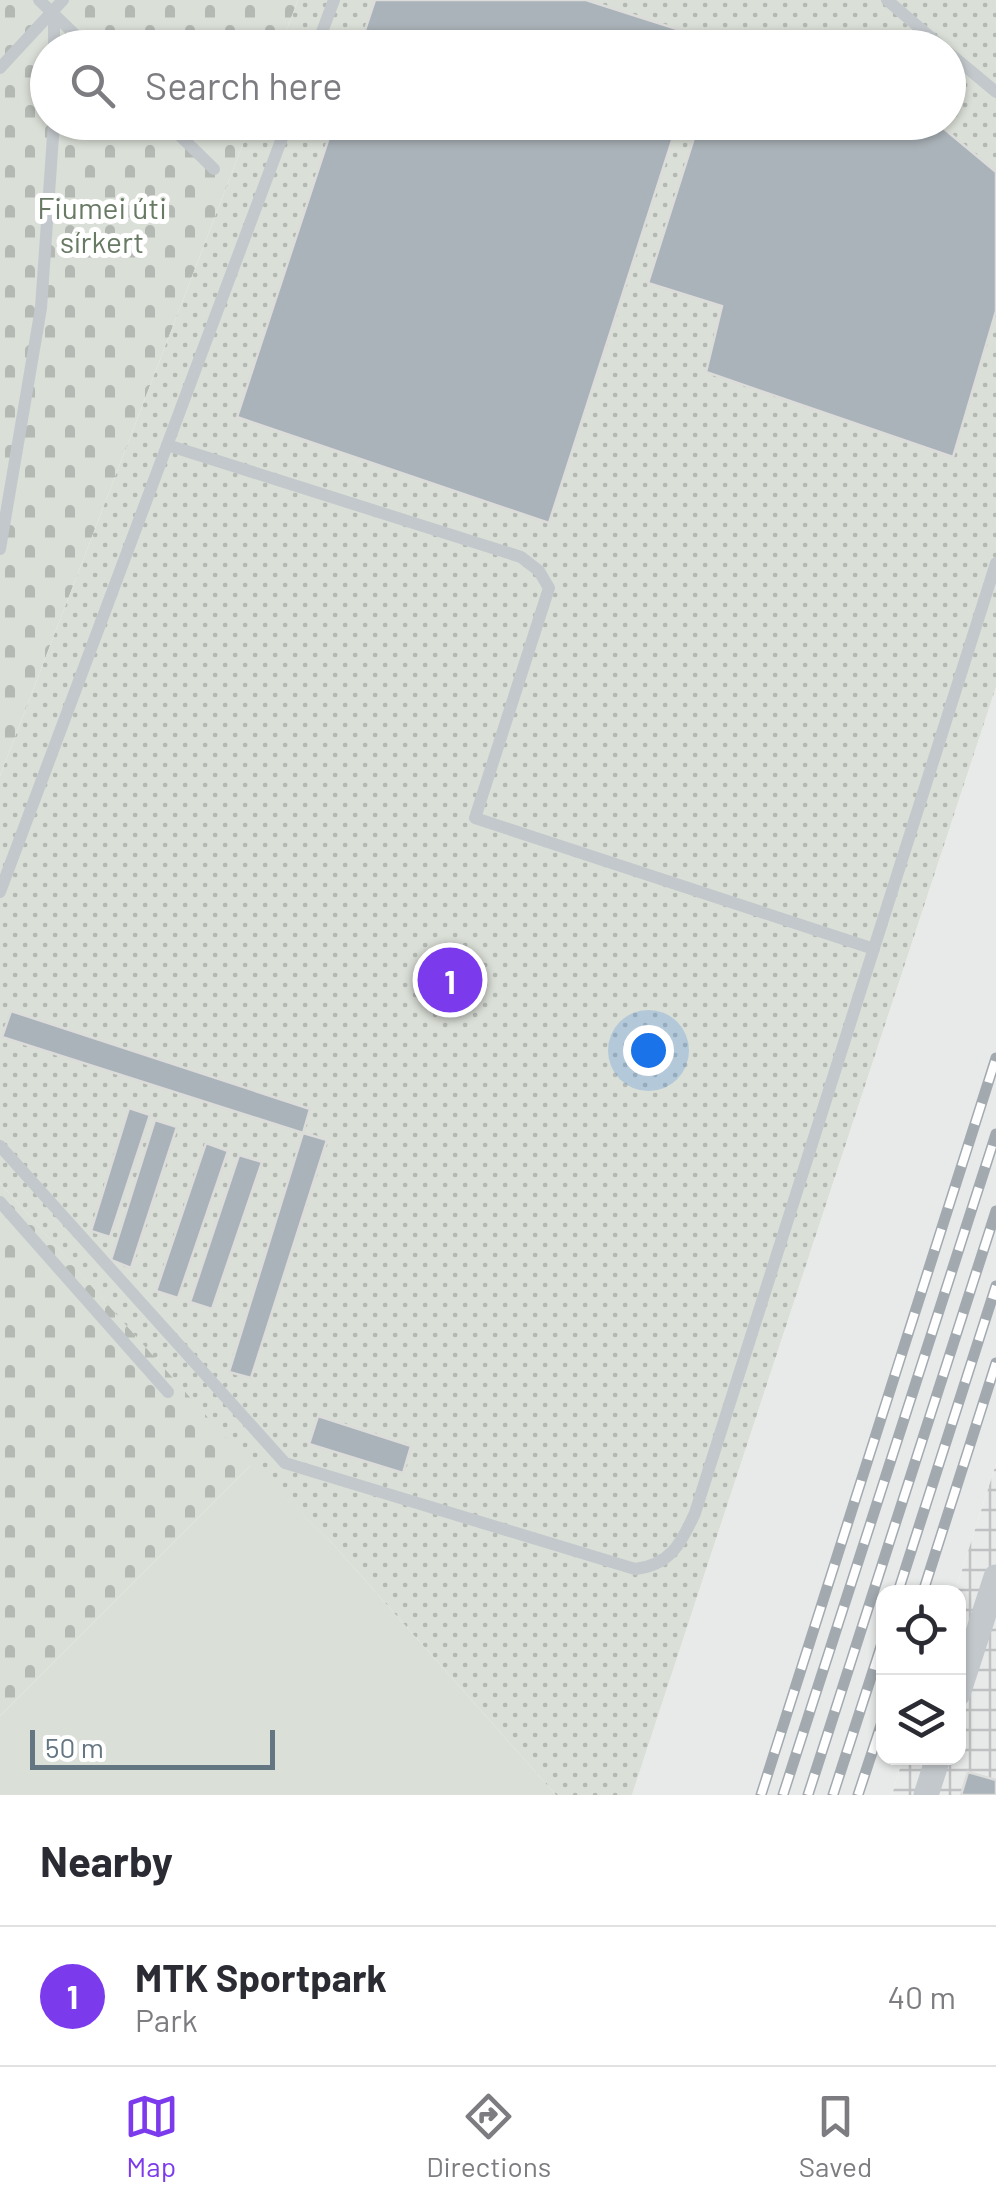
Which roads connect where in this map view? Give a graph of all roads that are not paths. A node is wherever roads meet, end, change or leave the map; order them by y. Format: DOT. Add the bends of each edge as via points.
graph roads {
  1 [pos="40,0"];
  2 [pos="63,0"];
  3 [pos="334,0"];
  4 [pos="886,0"];
  5 [pos="52,6"];
  6 [pos="32,30"];
  7 [pos="74,30"];
  8 [pos="323,30"];
  9 [pos="922,30"];
  10 [pos="30,32"];
  11 [pos="966,67"];
  12 [pos="0,68"];
  13 [pos="996,92"];
  14 [pos="53,140"];
  15 [pos="184,140"];
  16 [pos="281,140"];
  17 [pos="214,169"];
  18 [pos="167,445"];
  19 [pos="0,549"];
  20 [pos="996,562"];
  21 [pos="0,892"];
  22 [pos="874,950"];
  23 [pos="0,1146"];
  24 [pos="0,1202"];
  25 [pos="168,1392"];
  26 [pos="996,1577"];
  27 [pos="964,1675"];
  28 [pos="936,1765"];
  29 [pos="926,1795"];
  1 -- 5 [label="lane"];
  2 -- 5 [label="lane"];
  3 -- 8 [label="lane"];
  4 -- 9 [label="lane"];
  5 -- 6 [label="lane"];
  5 -- 7 [label="lane"];
  10 -- 12 [label="lane"];
  11 -- 13 [label="lane"];
  14 -- 19 [label="lane" via="42,308"];
  15 -- 17 [label="lane"];
  16 -- 18 [label="lane"];
  18 -- 21 [label="lane"];
  18 -- 22 [label="lane" via="521,557 539,570 549,588 474,818"];
  20 -- 22 [label="lane"];
  22 -- 23 [label="lane" via="695,1513 680,1546 658,1566 635,1569 285,1463"];
  24 -- 25 [label="lane"];
  26 -- 27 [label="street"];
  28 -- 29 [label="street"];
}
